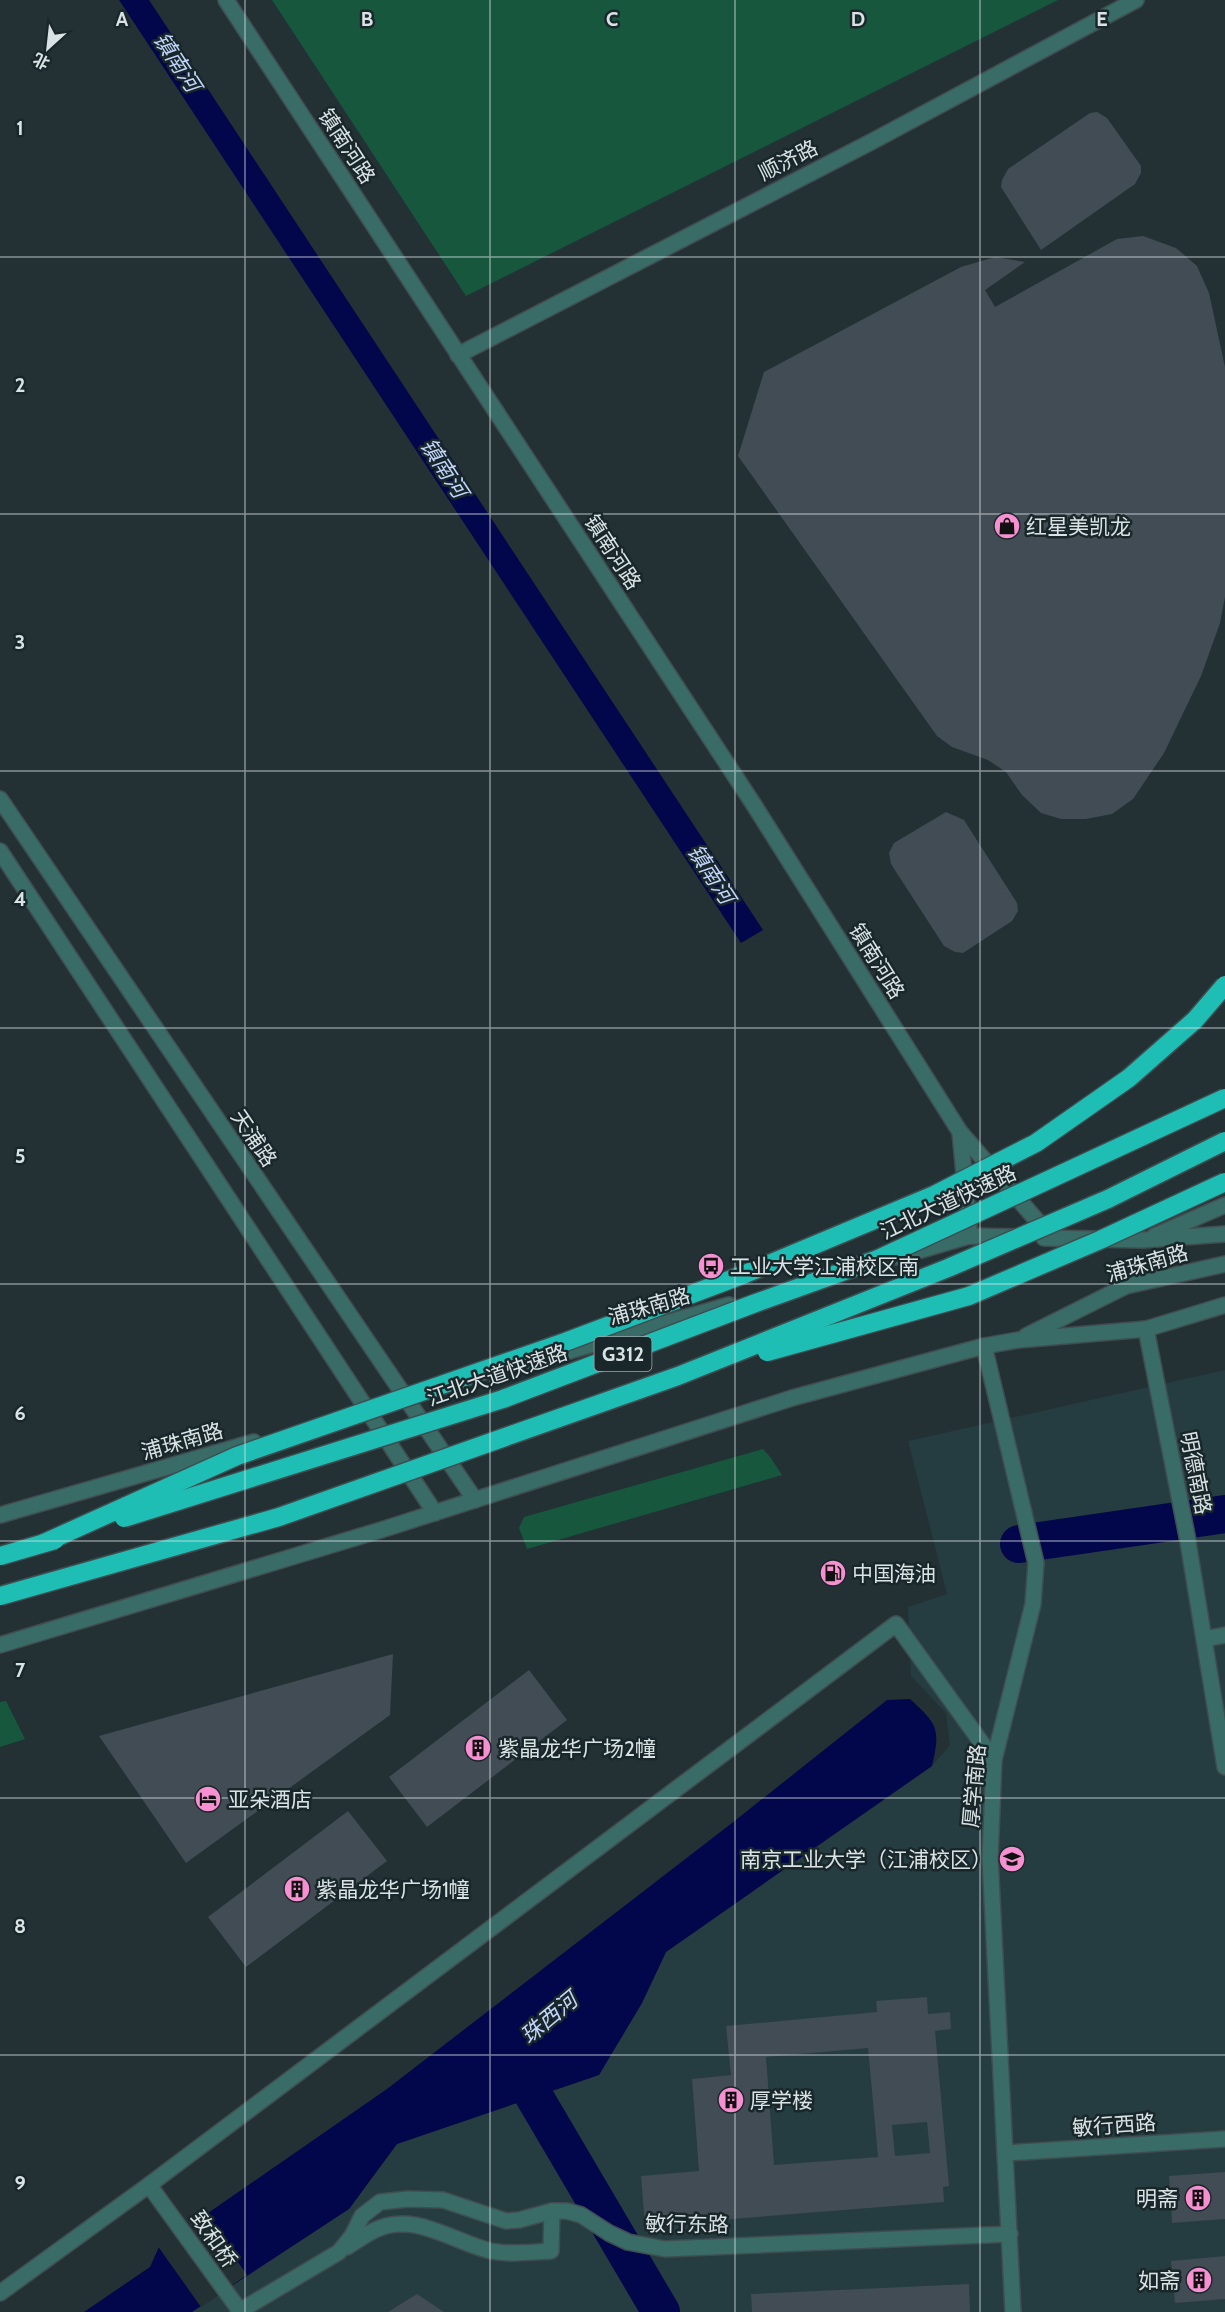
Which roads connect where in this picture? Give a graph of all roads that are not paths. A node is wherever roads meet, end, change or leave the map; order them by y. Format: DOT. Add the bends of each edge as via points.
graph roads {
  1 [pos="226,0"];
  2 [pos="1136,0"];
  3 [pos="458,355"];
  4 [pos="0,799"];
  5 [pos="0,851"];
  6 [pos="1225,985"];
  7 [pos="1225,1098"];
  8 [pos="960,1132"];
  9 [pos="1225,1141"];
  10 [pos="1225,1182"];
  11 [pos="1225,1205"];
  12 [pos="1225,1234"];
  13 [pos="969,1236"];
  14 [pos="1052,1238"];
  15 [pos="1143,1240"];
  16 [pos="1225,1264"];
  17 [pos="1225,1305"];
  18 [pos="1146,1329"];
  19 [pos="1018,1340"];
  20 [pos="984,1346"];
  21 [pos="678,1376"];
  22 [pos="406,1398"];
  23 [pos="367,1409"];
  24 [pos="475,1500"];
  25 [pos="435,1513"];
  26 [pos="0,1515"];
  27 [pos="44,1543"];
  28 [pos="0,1556"];
  29 [pos="0,1596"];
  30 [pos="1225,1635"];
  31 [pos="1204,1639"];
  32 [pos="0,1645"];
  33 [pos="994,1760"];
  34 [pos="1225,1767"];
  35 [pos="1225,2139"];
  36 [pos="1006,2153"];
  37 [pos="149,2185"];
  38 [pos="552,2211"];
  39 [pos="1010,2234"];
  40 [pos="339,2252"];
  41 [pos="0,2293"];
  42 [pos="239,2312"];
  43 [pos="1013,2312"];
  1 -- 3 [label="street, 镇南河路"];
  2 -- 3 [label="street, 顺济路"];
  3 -- 8 [label="street, 镇南河路" via="748,795"];
  4 -- 22 [label="street, 天浦路"];
  5 -- 23 [label="street"];
  6 -- 27 [label="highway, bridge" via="1195,1020 1130,1078 1036,1143 934,1195 746,1274 565,1342 237,1456"];
  7 -- 27 [label="highway, 江北大道快速路 / G312, bridge" via="878,1259 503,1400"];
  8 -- 13 [label="street"];
  8 -- 14 [label="street, 镇南河路"];
  9 -- 21 [label="highway, G312, bridge" via="1108,1199 948,1268"];
  10 -- 21 [label="highway, bridge" via="969,1296"];
  11 -- 15 [label="street, 浦珠南路"];
  12 -- 15 [label="street, 浦珠南路"];
  13 -- 14 [label="street, 浦珠南路"];
  13 -- 22 [label="street, 浦珠南路"];
  14 -- 15 [label="street, 浦珠南路"];
  16 -- 19 [label="street, 浦珠南路" via="1126,1286"];
  17 -- 18 [label="street, 浦珠南路"];
  18 -- 19 [label="street, 浦珠南路"];
  18 -- 31 [label="street, 明德南路"];
  19 -- 20 [label="street, 浦珠南路"];
  20 -- 24 [label="street, 浦珠南路" via="792,1398"];
  20 -- 33 [label="street, 厚学南路" via="1036,1563 1033,1604"];
  21 -- 29 [label="highway, G312, bridge" via="279,1517"];
  22 -- 23 [label="street, 浦珠南路"];
  22 -- 24 [label="street, 天浦路"];
  23 -- 25 [label="street"];
  23 -- 26 [label="street, 浦珠南路"];
  24 -- 25 [label="street, 浦珠南路"];
  25 -- 32 [label="street, 浦珠南路"];
  27 -- 28 [label="highway, 江北大道快速路 / G312, bridge"];
  30 -- 31 [label="street"];
  31 -- 34 [label="street, 明德南路"];
  33 -- 36 [label="street, 厚学南路" via="990,1858"];
  33 -- 37 [label="street" via="896,1624"];
  35 -- 36 [label="street, 敏行西路"];
  36 -- 39 [label="street, 厚学南路"];
  37 -- 41 [label="street"];
  37 -- 42 [label="street, 致和桥"];
  38 -- 39 [label="street, 敏行东路" via="580,2215 628,2242 665,2249"];
  38 -- 40 [label="street, 敏行东路" via="506,2221 443,2199 380,2202 362,2216"];
  38 -- 40 [label="street" via="551,2251 511,2254 421,2225 398,2224 376,2229"];
  39 -- 43 [label="street, 厚学南路"];
  40 -- 42 [label="street, 敏行东路"];
}
